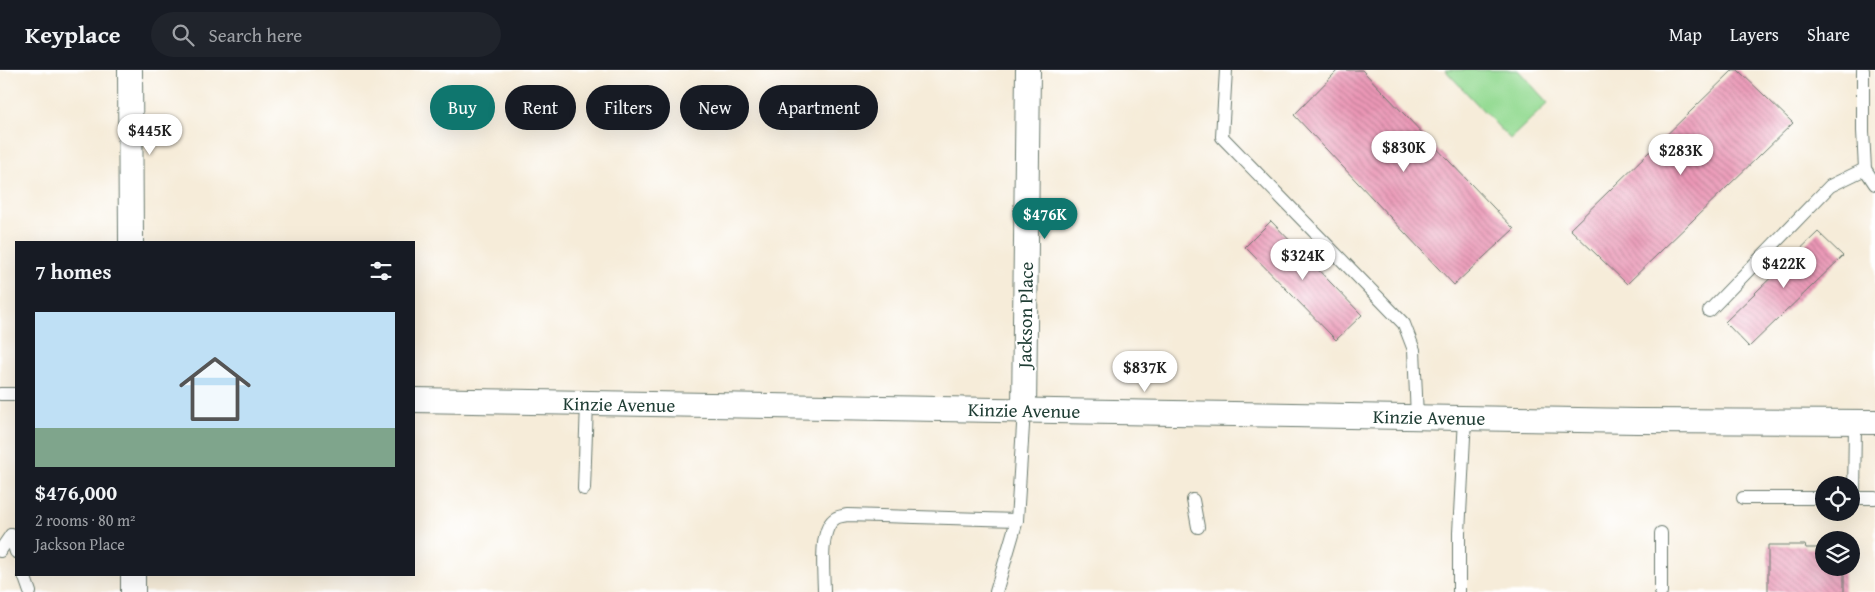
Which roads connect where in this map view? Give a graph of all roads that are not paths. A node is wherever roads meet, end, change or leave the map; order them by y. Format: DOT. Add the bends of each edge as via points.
graph roads {
  1 [pos="130,70"];
  2 [pos="1028,70"];
  3 [pos="1226,70"];
  4 [pos="1863,70"];
  5 [pos="1865,169"];
  6 [pos="1875,184"];
  7 [pos="131,241"];
  8 [pos="1709,311"];
  9 [pos="0,394"];
  10 [pos="15,394"];
  11 [pos="415,400"];
  12 [pos="586,403"];
  13 [pos="1024,410"];
  14 [pos="1417,417"];
  15 [pos="1465,418"];
  16 [pos="1865,422"];
  17 [pos="1856,476"];
  18 [pos="584,489"];
  19 [pos="1743,498"];
  20 [pos="1815,498"];
  21 [pos="1860,498"];
  22 [pos="1875,498"];
  23 [pos="1192,500"];
  24 [pos="1017,520"];
  25 [pos="1198,528"];
  26 [pos="1661,533"];
  27 [pos="15,549"];
  28 [pos="0,551"];
  29 [pos="24,576"];
  30 [pos="133,576"];
  31 [pos="30,592"];
  32 [pos="133,592"];
  33 [pos="824,592"];
  34 [pos="996,592"];
  35 [pos="1459,592"];
  36 [pos="1661,592"];
  1 -- 7 [label="street"];
  2 -- 13 [label="street, Jackson Place"];
  3 -- 14 [label="lane" via="1222,137 1404,324 1414,350"];
  4 -- 5 [label="lane"];
  5 -- 6 [label="lane"];
  5 -- 8 [label="lane" via="1830,186"];
  9 -- 10 [label="lane"];
  11 -- 12 [label="street, Kinzie Avenue"];
  12 -- 13 [label="street, Kinzie Avenue"];
  12 -- 18 [label="lane"];
  13 -- 14 [label="street, Kinzie Avenue"];
  13 -- 24 [label="lane"];
  14 -- 15 [label="street, Kinzie Avenue"];
  15 -- 16 [label="street, Kinzie Avenue"];
  15 -- 35 [label="lane"];
  16 -- 17 [label="lane"];
  19 -- 20 [label="lane"];
  21 -- 22 [label="lane"];
  23 -- 25 [label="lane"];
  24 -- 33 [label="lane" via="847,515 836,518 828,525 824,540"];
  24 -- 34 [label="lane"];
  26 -- 36 [label="lane"];
  27 -- 28 [label="lane" via="11,535"];
  29 -- 31 [label="lane"];
  30 -- 32 [label="street"];
}
